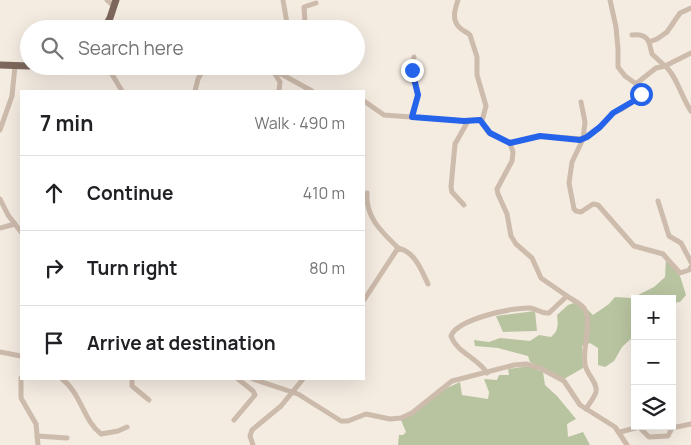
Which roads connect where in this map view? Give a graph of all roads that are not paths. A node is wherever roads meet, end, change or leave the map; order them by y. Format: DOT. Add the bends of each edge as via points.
graph roads {
  1 [pos="107,0"];
  2 [pos="283,0"];
  3 [pos="302,0"];
  4 [pos="458,0"];
  5 [pos="610,0"];
  6 [pos="115,3"];
  7 [pos="316,3"];
  8 [pos="304,7"];
  9 [pos="691,8"];
  10 [pos="108,20"];
  11 [pos="286,20"];
  12 [pos="305,20"];
  13 [pos="632,35"];
  14 [pos="649,42"];
  15 [pos="691,53"];
  16 [pos="414,57"];
  17 [pos="0,65"];
  18 [pos="15,66"];
  19 [pos="20,66"];
  20 [pos="665,66"];
  21 [pos="113,75"];
  22 [pos="200,75"];
  23 [pos="276,75"];
  24 [pos="285,75"];
  25 [pos="637,83"];
  26 [pos="121,90"];
  27 [pos="195,90"];
  28 [pos="279,90"];
  29 [pos="309,90"];
  30 [pos="365,102"];
  31 [pos="581,102"];
  32 [pos="691,111"];
  33 [pos="412,117"];
  34 [pos="468,121"];
  35 [pos="482,122"];
  36 [pos="0,130"];
  37 [pos="583,139"];
  38 [pos="510,143"];
  39 [pos="367,193"];
  40 [pos="0,199"];
  41 [pos="658,201"];
  42 [pos="464,205"];
  43 [pos="15,224"];
  44 [pos="0,228"];
  45 [pos="20,231"];
  46 [pos="398,248"];
  47 [pos="691,262"];
  48 [pos="691,267"];
  49 [pos="428,284"];
  50 [pos="567,296"];
  51 [pos="365,298"];
  52 [pos="0,352"];
  53 [pos="20,356"];
  54 [pos="487,373"];
  55 [pos="21,380"];
  56 [pos="63,380"];
  57 [pos="132,380"];
  58 [pos="239,380"];
  59 [pos="256,380"];
  60 [pos="302,380"];
  61 [pos="293,392"];
  62 [pos="149,400"];
  63 [pos="586,409"];
  64 [pos="234,420"];
  65 [pos="691,424"];
  66 [pos="127,427"];
  67 [pos="620,432"];
  68 [pos="37,436"];
  69 [pos="67,438"];
  70 [pos="38,445"];
  71 [pos="253,445"];
  72 [pos="627,445"];
  1 -- 6 [label="street"];
  2 -- 11 [label="street"];
  3 -- 8 [label="street"];
  4 -- 35 [label="street" via="454,19 459,28 470,35 477,57 476,75 486,106"];
  5 -- 25 [label="street" via="616,27 618,67"];
  6 -- 10 [label="main road"];
  7 -- 8 [label="street"];
  8 -- 12 [label="street"];
  9 -- 14 [label="street" via="680,13 667,32"];
  13 -- 14 [label="street" via="641,35"];
  14 -- 20 [label="street" via="652,54"];
  15 -- 20 [label="street"];
  16 -- 33 [label="street" via="412,72 418,95"];
  17 -- 18 [label="main road"];
  18 -- 19 [label="main road"];
  18 -- 36 [label="street" via="11,103"];
  20 -- 25 [label="street" via="656,68"];
  20 -- 32 [label="street"];
  21 -- 26 [label="street"];
  22 -- 27 [label="street"];
  23 -- 28 [label="street"];
  24 -- 29 [label="street"];
  25 -- 37 [label="street" via="642,92 639,98 613,113"];
  30 -- 33 [label="street" via="384,116"];
  31 -- 37 [label="street" via="586,120"];
  33 -- 34 [label="street"];
  34 -- 35 [label="street"];
  34 -- 42 [label="street" via="455,144 451,187"];
  35 -- 38 [label="street" via="490,133"];
  37 -- 38 [label="street" via="540,136"];
  37 -- 48 [label="street" via="572,162 569,183 575,210 581,212 598,204 634,246 663,254 680,273"];
  38 -- 50 [label="street" via="512,161 497,189 511,236 532,258 541,278"];
  39 -- 46 [label="street" via="370,215"];
  40 -- 43 [label="street"];
  41 -- 47 [label="street" via="668,236 682,243"];
  43 -- 44 [label="street"];
  43 -- 45 [label="street"];
  46 -- 49 [label="street" via="410,254"];
  46 -- 51 [label="street"];
  50 -- 54 [label="street" via="549,313 529,308 488,314 453,331 453,341"];
  50 -- 63 [label="street" via="586,312 584,362 596,390"];
  52 -- 53 [label="street"];
  54 -- 61 [label="street" via="449,383 412,413 396,420 366,414 343,421"];
  54 -- 63 [label="street" via="518,364 533,365 564,380 578,403"];
  55 -- 68 [label="street" via="21,398 35,422"];
  56 -- 66 [label="street" via="71,386 91,425 99,433 105,435"];
  57 -- 62 [label="street" via="132,386"];
  58 -- 64 [label="street" via="255,395"];
  59 -- 61 [label="street"];
  60 -- 61 [label="street"];
  61 -- 71 [label="street" via="252,430"];
  63 -- 67 [label="street"];
  65 -- 67 [label="street" via="672,428 667,436 650,437 639,426"];
  67 -- 72 [label="street"];
  68 -- 69 [label="street"];
  68 -- 70 [label="street"];
}
